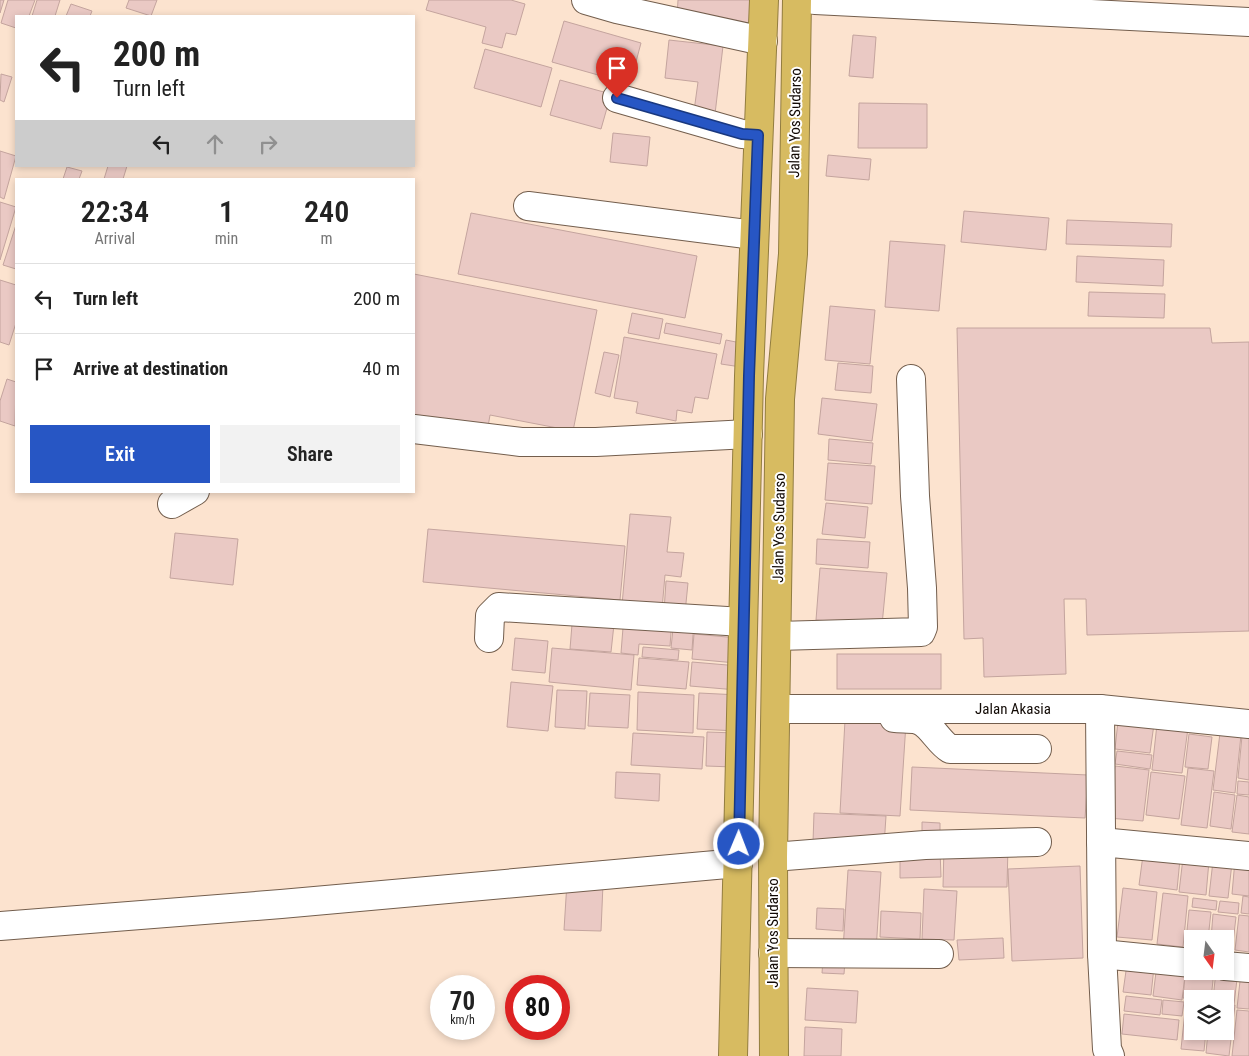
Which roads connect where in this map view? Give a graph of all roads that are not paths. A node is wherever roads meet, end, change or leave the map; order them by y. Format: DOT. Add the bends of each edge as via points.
graph roads {
  1 [pos="586,0"];
  2 [pos="764,0"];
  3 [pos="797,0"];
  4 [pos="815,0"];
  5 [pos="1249,22"];
  6 [pos="762,41"];
  7 [pos="617,98"];
  8 [pos="758,135"];
  9 [pos="528,206"];
  10 [pos="754,235"];
  11 [pos="911,380"];
  12 [pos="415,429"];
  13 [pos="748,434"];
  14 [pos="780,436"];
  15 [pos="744,622"];
  16 [pos="777,636"];
  17 [pos="489,638"];
  18 [pos="1100,709"];
  19 [pos="776,715"];
  20 [pos="1249,724"];
  21 [pos="1037,749"];
  22 [pos="1037,842"];
  23 [pos="1101,842"];
  24 [pos="1249,856"];
  25 [pos="773,857"];
  26 [pos="738,863"];
  27 [pos="0,926"];
  28 [pos="773,954"];
  29 [pos="939,954"];
  30 [pos="1102,954"];
  31 [pos="1184,962"];
  32 [pos="1234,967"];
  33 [pos="1249,968"];
  34 [pos="733,1056"];
  35 [pos="774,1056"];
  36 [pos="1110,1056"];
  1 -- 6 [label="street"];
  2 -- 6 [label="highway"];
  3 -- 14 [label="highway, Jalan Yos Sudarso" via="793,254 780,399"];
  4 -- 5 [label="street"];
  6 -- 8 [label="highway"];
  7 -- 8 [label="street" via="742,134"];
  8 -- 10 [label="highway"];
  9 -- 10 [label="street"];
  10 -- 13 [label="highway"];
  11 -- 16 [label="street" via="914,496 923,628 920,632"];
  12 -- 13 [label="street" via="521,442 596,442"];
  13 -- 14 [label="highway"];
  13 -- 15 [label="highway"];
  14 -- 16 [label="highway, Jalan Yos Sudarso"];
  15 -- 17 [label="street" via="499,607 490,616"];
  15 -- 26 [label="highway"];
  16 -- 19 [label="highway, Jalan Yos Sudarso"];
  18 -- 19 [label="street, Jalan Akasia"];
  18 -- 20 [label="street, Jalan Akasia"];
  18 -- 23 [label="street"];
  19 -- 21 [label="street" via="918,720 950,749"];
  19 -- 25 [label="highway, Jalan Yos Sudarso"];
  22 -- 25 [label="street" via="925,845"];
  23 -- 24 [label="street"];
  23 -- 30 [label="street"];
  25 -- 28 [label="highway, Jalan Yos Sudarso"];
  26 -- 27 [label="street"];
  26 -- 34 [label="highway"];
  28 -- 29 [label="street"];
  28 -- 35 [label="highway, Jalan Yos Sudarso"];
  30 -- 31 [label="street"];
  30 -- 36 [label="street"];
  32 -- 33 [label="street"];
}
